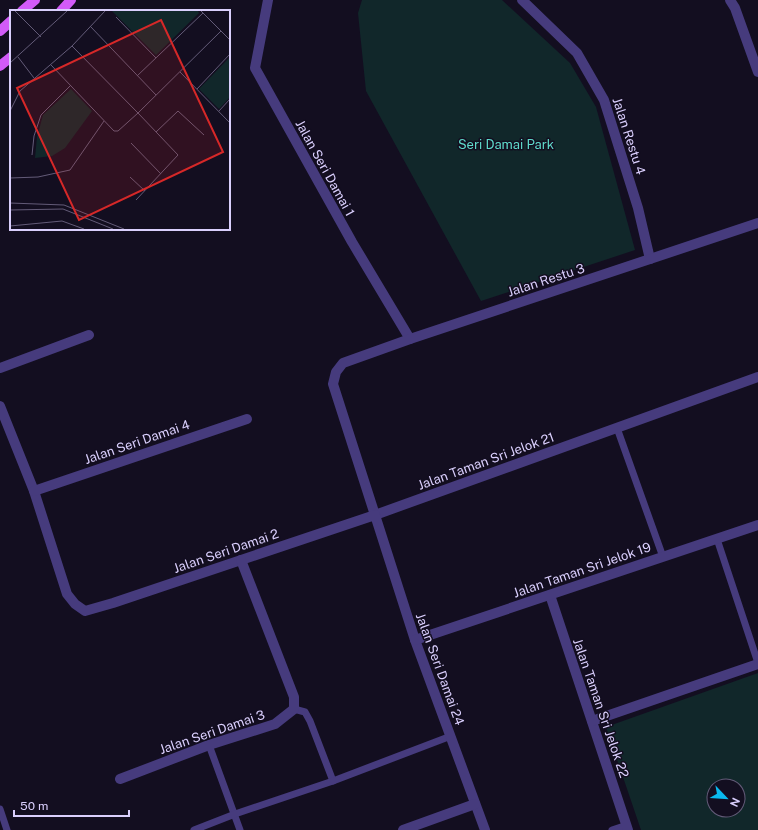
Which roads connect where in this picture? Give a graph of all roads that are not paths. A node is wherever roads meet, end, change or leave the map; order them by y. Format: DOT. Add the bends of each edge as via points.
graph roads {
  1 [pos="35,0"];
  2 [pos="71,0"];
  3 [pos="268,0"];
  4 [pos="522,0"];
  5 [pos="730,0"];
  6 [pos="23,10"];
  7 [pos="63,10"];
  8 [pos="10,22"];
  9 [pos="0,31"];
  10 [pos="10,58"];
  11 [pos="0,66"];
  12 [pos="758,72"];
  13 [pos="758,223"];
  14 [pos="650,259"];
  15 [pos="89,335"];
  16 [pos="410,339"];
  17 [pos="0,368"];
  18 [pos="758,377"];
  19 [pos="0,406"];
  20 [pos="247,418"];
  21 [pos="617,428"];
  22 [pos="34,491"];
  23 [pos="375,515"];
  24 [pos="758,525"];
  25 [pos="716,539"];
  26 [pos="663,557"];
  27 [pos="241,560"];
  28 [pos="550,595"];
  29 [pos="415,640"];
  30 [pos="758,663"];
  31 [pos="294,710"];
  32 [pos="592,721"];
  33 [pos="451,736"];
  34 [pos="209,745"];
  35 [pos="120,779"];
  36 [pos="333,781"];
  37 [pos="475,804"];
  38 [pos="0,809"];
  39 [pos="235,814"];
  40 [pos="627,827"];
  41 [pos="7,830"];
  42 [pos="194,830"];
  43 [pos="240,830"];
  44 [pos="403,830"];
  45 [pos="485,830"];
  46 [pos="612,830"];
  1 -- 6 [label="main road"];
  2 -- 7 [label="main road"];
  3 -- 16 [label="street, Jalan Seri Damai 1" via="255,68 352,242"];
  4 -- 14 [label="street, Jalan Restu 4" via="577,53 604,100 638,208"];
  5 -- 12 [label="street"];
  8 -- 9 [label="main road"];
  10 -- 11 [label="main road"];
  13 -- 14 [label="street, Jalan Restu 3"];
  14 -- 16 [label="street, Jalan Restu 3"];
  15 -- 17 [label="street"];
  16 -- 23 [label="street, Jalan Restu 3" via="343,363 336,372 333,384"];
  18 -- 21 [label="street, Jalan Taman Sri Jelok 21"];
  19 -- 22 [label="street"];
  20 -- 22 [label="street, Jalan Seri Damai 4"];
  21 -- 23 [label="street, Jalan Taman Sri Jelok 21"];
  21 -- 26 [label="lane"];
  22 -- 27 [label="street, Jalan Seri Damai 2" via="67,594 85,611"];
  23 -- 27 [label="street, Jalan Seri Damai 2"];
  23 -- 29 [label="street, Jalan Seri Damai 24"];
  24 -- 25 [label="street, Jalan Taman Sri Jelok 19"];
  25 -- 26 [label="street, Jalan Taman Sri Jelok 19"];
  25 -- 30 [label="lane"];
  26 -- 28 [label="street, Jalan Taman Sri Jelok 19"];
  27 -- 31 [label="street" via="294,697"];
  28 -- 29 [label="street, Jalan Taman Sri Jelok 19"];
  28 -- 32 [label="street, Jalan Taman Sri Jelok 22"];
  29 -- 33 [label="street, Jalan Seri Damai 24"];
  30 -- 32 [label="street"];
  31 -- 34 [label="street, Jalan Seri Damai 3" via="275,724"];
  31 -- 36 [label="lane" via="305,712 308,717"];
  32 -- 40 [label="street, Jalan Taman Sri Jelok 22"];
  33 -- 36 [label="lane"];
  33 -- 37 [label="street, Jalan Seri Damai 24"];
  34 -- 35 [label="street, Jalan Seri Damai 3"];
  34 -- 39 [label="lane"];
  36 -- 39 [label="lane"];
  37 -- 44 [label="street"];
  37 -- 45 [label="street, Jalan Seri Damai 24"];
  38 -- 41 [label="lane"];
  39 -- 42 [label="lane"];
  39 -- 43 [label="lane"];
  40 -- 46 [label="lane"];
}
